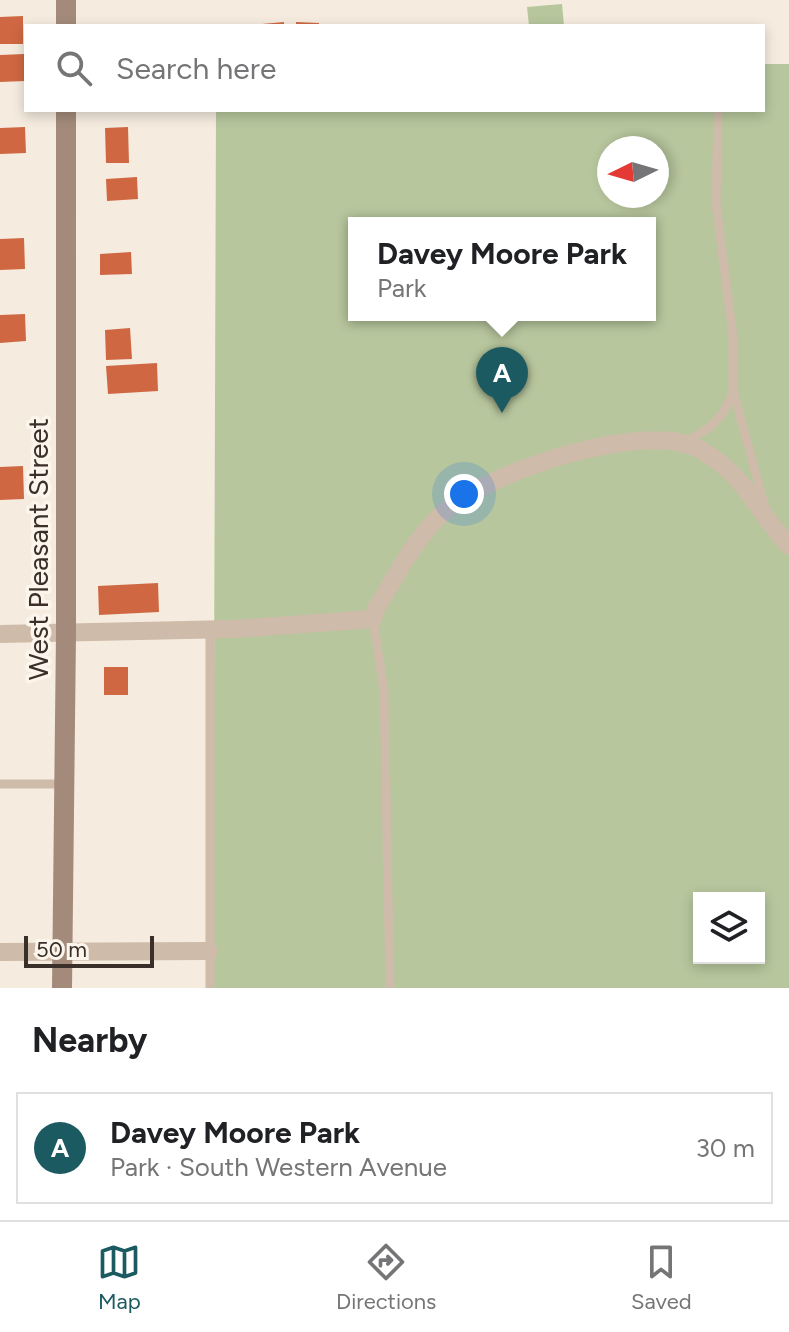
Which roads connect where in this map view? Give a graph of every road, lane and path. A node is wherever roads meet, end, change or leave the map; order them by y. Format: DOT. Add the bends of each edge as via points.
graph roads {
  1 [pos="66,0"];
  2 [pos="66,24"];
  3 [pos="66,112"];
  4 [pos="718,112"];
  5 [pos="733,390"];
  6 [pos="682,442"];
  7 [pos="768,518"];
  8 [pos="789,546"];
  9 [pos="373,619"];
  10 [pos="210,630"];
  11 [pos="66,633"];
  12 [pos="0,634"];
  13 [pos="0,784"];
  14 [pos="64,784"];
  15 [pos="63,951"];
  16 [pos="209,951"];
  17 [pos="0,952"];
  18 [pos="62,988"];
  19 [pos="210,988"];
  20 [pos="390,988"];
  1 -- 2 [label="street"];
  3 -- 11 [label="street, West Pleasant Street"];
  4 -- 5 [label="lane" via="716,203 733,337"];
  5 -- 6 [label="lane" via="719,418"];
  5 -- 7 [label="lane"];
  6 -- 7 [label="street" via="741,480"];
  6 -- 9 [label="street" via="595,447 474,492 432,524"];
  7 -- 8 [label="street"];
  9 -- 10 [label="street"];
  9 -- 20 [label="lane" via="384,690"];
  10 -- 11 [label="street"];
  10 -- 16 [label="lane"];
  11 -- 12 [label="street"];
  11 -- 14 [label="street, West Pleasant Street"];
  13 -- 14 [label="lane"];
  14 -- 15 [label="street, West Pleasant Street"];
  15 -- 16 [label="street"];
  15 -- 17 [label="street"];
  15 -- 18 [label="street, West Pleasant Street"];
  16 -- 19 [label="lane"];
}
